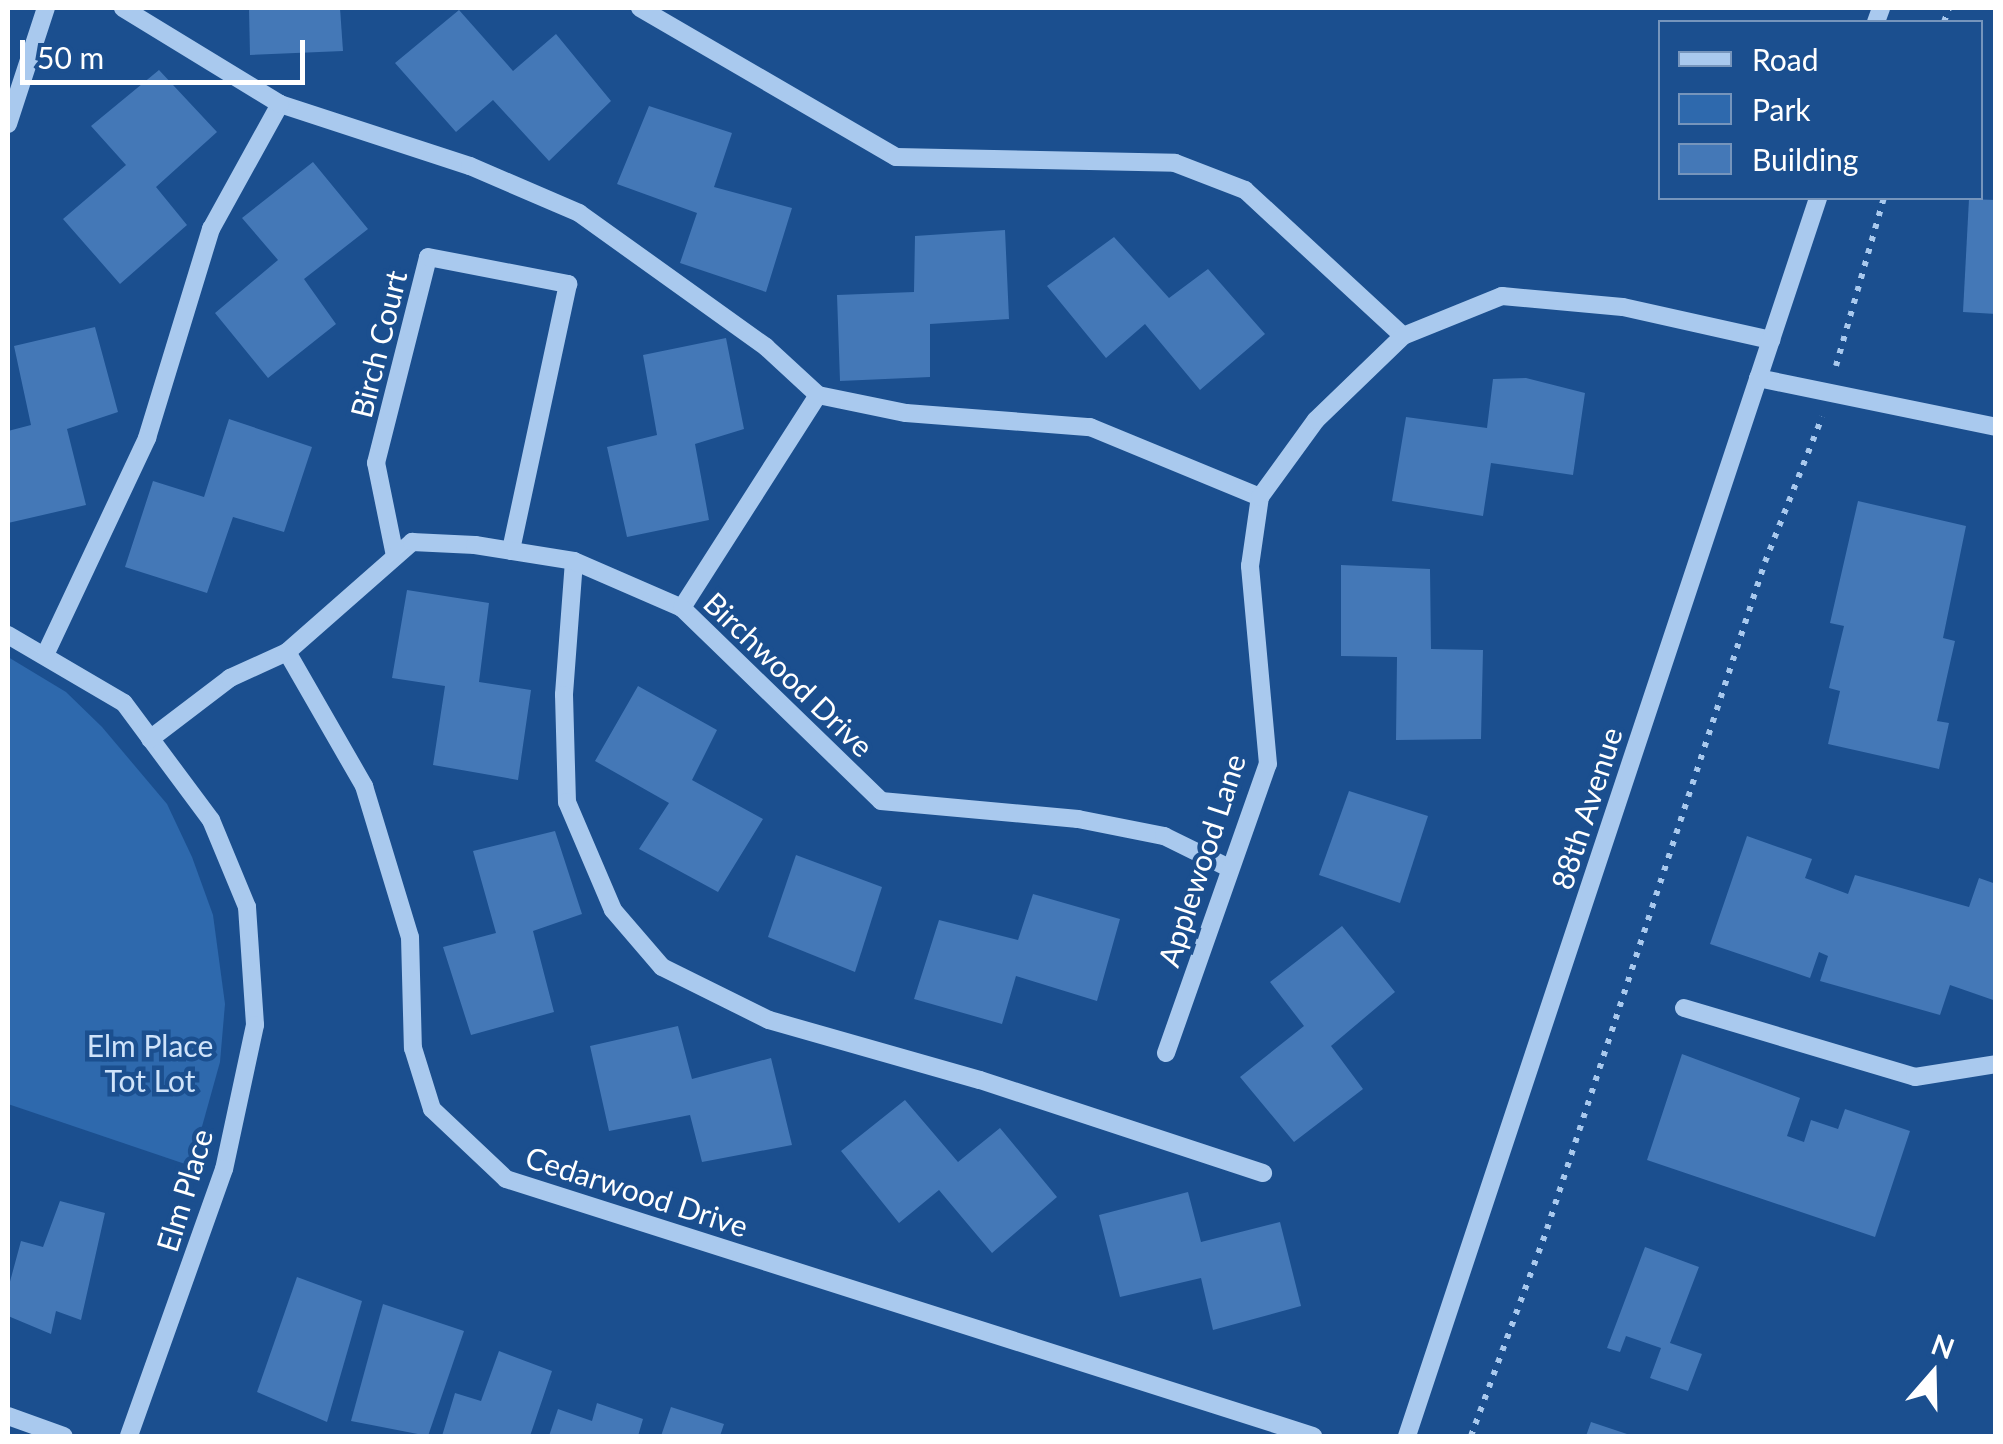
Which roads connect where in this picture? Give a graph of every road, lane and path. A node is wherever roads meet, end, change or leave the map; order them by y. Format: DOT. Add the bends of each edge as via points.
graph roads {
  1 [pos="46,8"];
  2 [pos="123,8"];
  3 [pos="640,8"];
  4 [pos="280,104"];
  5 [pos="8,124"];
  6 [pos="1817,200"];
  7 [pos="1883,200"];
  8 [pos="1403,336"];
  9 [pos="1771,340"];
  10 [pos="1758,378"];
  11 [pos="1828,394"];
  12 [pos="818,396"];
  13 [pos="1996,427"];
  14 [pos="1260,497"];
  15 [pos="511,551"];
  16 [pos="395,556"];
  17 [pos="574,561"];
  18 [pos="682,608"];
  19 [pos="8,635"];
  20 [pos="288,652"];
  21 [pos="46,653"];
  22 [pos="150,739"];
  23 [pos="1227,867"];
  24 [pos="1684,1008"];
  25 [pos="1166,1053"];
  26 [pos="1996,1064"];
  27 [pos="1263,1173"];
  28 [pos="8,1416"];
  29 [pos="64,1436"];
  30 [pos="129,1436"];
  31 [pos="1312,1436"];
  32 [pos="1406,1436"];
  33 [pos="1471,1436"];
  1 -- 5 [label="street"];
  2 -- 4 [label="street"];
  3 -- 8 [label="street" via="896,157 1176,163 1245,190"];
  4 -- 12 [label="street" via="470,166 580,212 766,347"];
  4 -- 21 [label="street" via="211,229 148,438"];
  6 -- 9 [label="street, 88th Avenue"];
  7 -- 11 [label="path"];
  8 -- 9 [label="street, Applewood Lane" via="1502,296 1623,307"];
  8 -- 14 [label="street, Applewood Lane" via="1316,420"];
  9 -- 10 [label="street, 88th Avenue"];
  10 -- 11 [label="street"];
  10 -- 32 [label="street, 88th Avenue"];
  11 -- 13 [label="street"];
  11 -- 33 [label="path" via="1713,714 1548,1229"];
  12 -- 14 [label="street" via="906,413 1090,427"];
  12 -- 18 [label="street"];
  14 -- 23 [label="street, Applewood Lane" via="1250,566 1268,764"];
  15 -- 16 [label="street, Birchwood Drive" via="412,542"];
  15 -- 16 [label="street, Birch Court" via="568,284 428,257 376,463"];
  15 -- 17 [label="street, Birchwood Drive"];
  16 -- 20 [label="street, Birchwood Drive"];
  17 -- 18 [label="street, Birchwood Drive"];
  17 -- 27 [label="street" via="564,695 566,802 613,910 662,966 769,1020 980,1080"];
  18 -- 23 [label="street, Birchwood Drive" via="881,801 1078,819 1164,836"];
  19 -- 21 [label="street, Elm Place"];
  20 -- 22 [label="street, Birchwood Drive" via="230,678"];
  20 -- 31 [label="street, Cedarwood Drive" via="364,786 410,937 413,1048 432,1109 506,1179"];
  21 -- 22 [label="street, Elm Place" via="124,704"];
  22 -- 30 [label="street, Elm Place" via="211,820 247,906 255,1024 224,1169"];
  23 -- 25 [label="street, Applewood Lane"];
  24 -- 26 [label="street" via="1915,1077"];
  28 -- 29 [label="street"];
}
